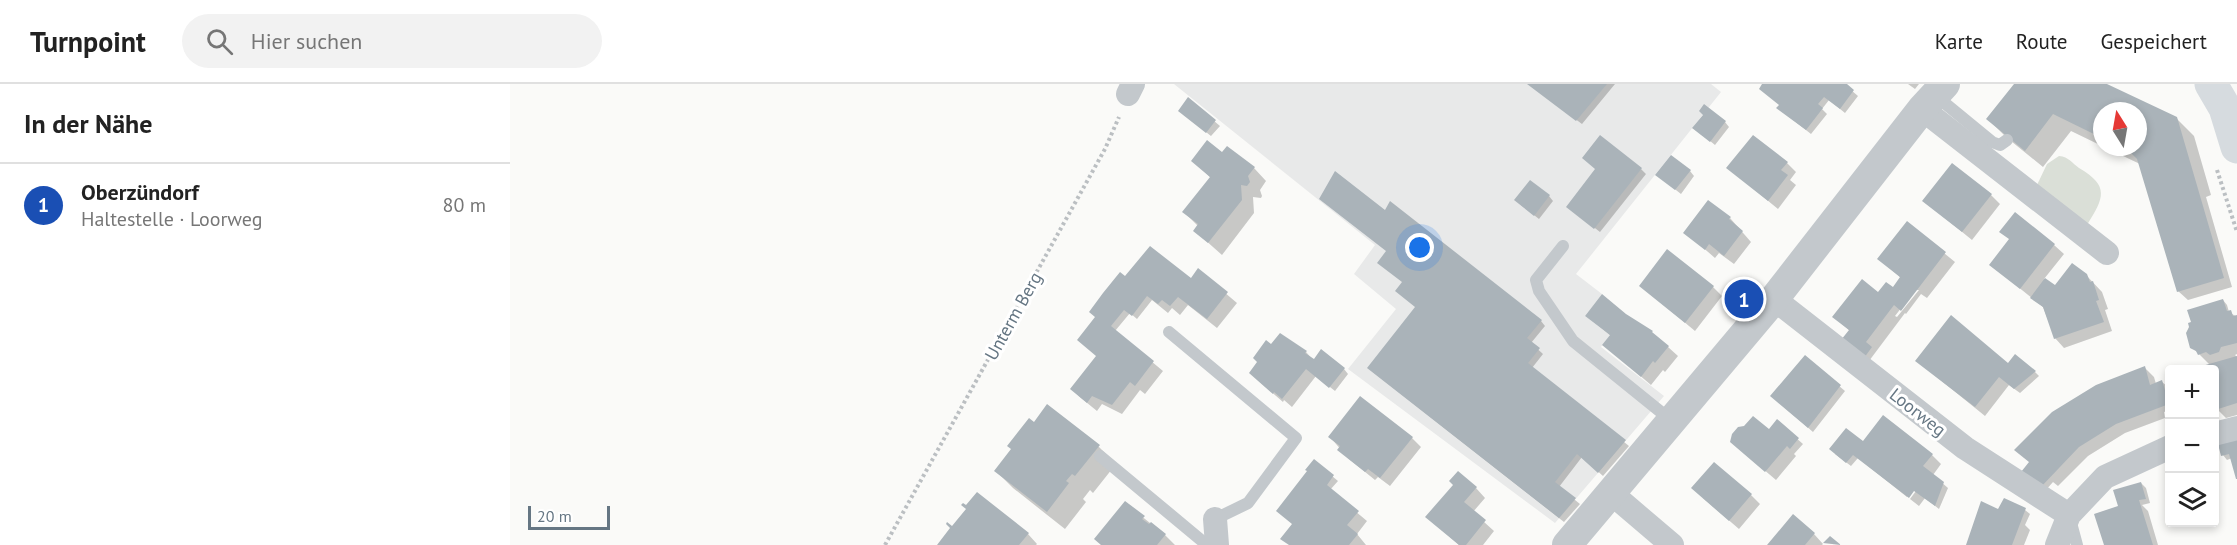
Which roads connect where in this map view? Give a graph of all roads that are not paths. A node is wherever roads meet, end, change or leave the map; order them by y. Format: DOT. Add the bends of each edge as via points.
graph roads {
  1 [pos="2211,84"];
  2 [pos="1934,96"];
  3 [pos="2007,140"];
  4 [pos="2237,147"];
  5 [pos="1563,246"];
  6 [pos="2107,253"];
  7 [pos="1774,299"];
  8 [pos="1169,332"];
  9 [pos="1673,421"];
  10 [pos="2237,428"];
  11 [pos="2219,433"];
  12 [pos="2165,449"];
  13 [pos="1101,456"];
  14 [pos="1611,493"];
  15 [pos="2069,515"];
  16 [pos="1215,519"];
  17 [pos="1207,545"];
  18 [pos="1217,545"];
  19 [pos="1567,545"];
  20 [pos="1672,545"];
  21 [pos="2057,545"];
  22 [pos="2077,545"];
  1 -- 4 [label="main road" via="2226,108"];
  2 -- 3 [label="lane" via="1992,142 2000,146"];
  2 -- 6 [label="street"];
  2 -- 7 [label="street"];
  5 -- 9 [label="lane" via="1536,280 1539,291 1573,341"];
  7 -- 9 [label="street"];
  7 -- 15 [label="street, Loorweg" via="1965,448"];
  8 -- 16 [label="lane" via="1296,438 1248,502"];
  9 -- 14 [label="street"];
  10 -- 11 [label="street"];
  12 -- 15 [label="street" via="2106,477"];
  13 -- 17 [label="lane"];
  14 -- 19 [label="street"];
  14 -- 20 [label="street"];
  15 -- 21 [label="street"];
  15 -- 22 [label="lane"];
  16 -- 18 [label="street"];
}
